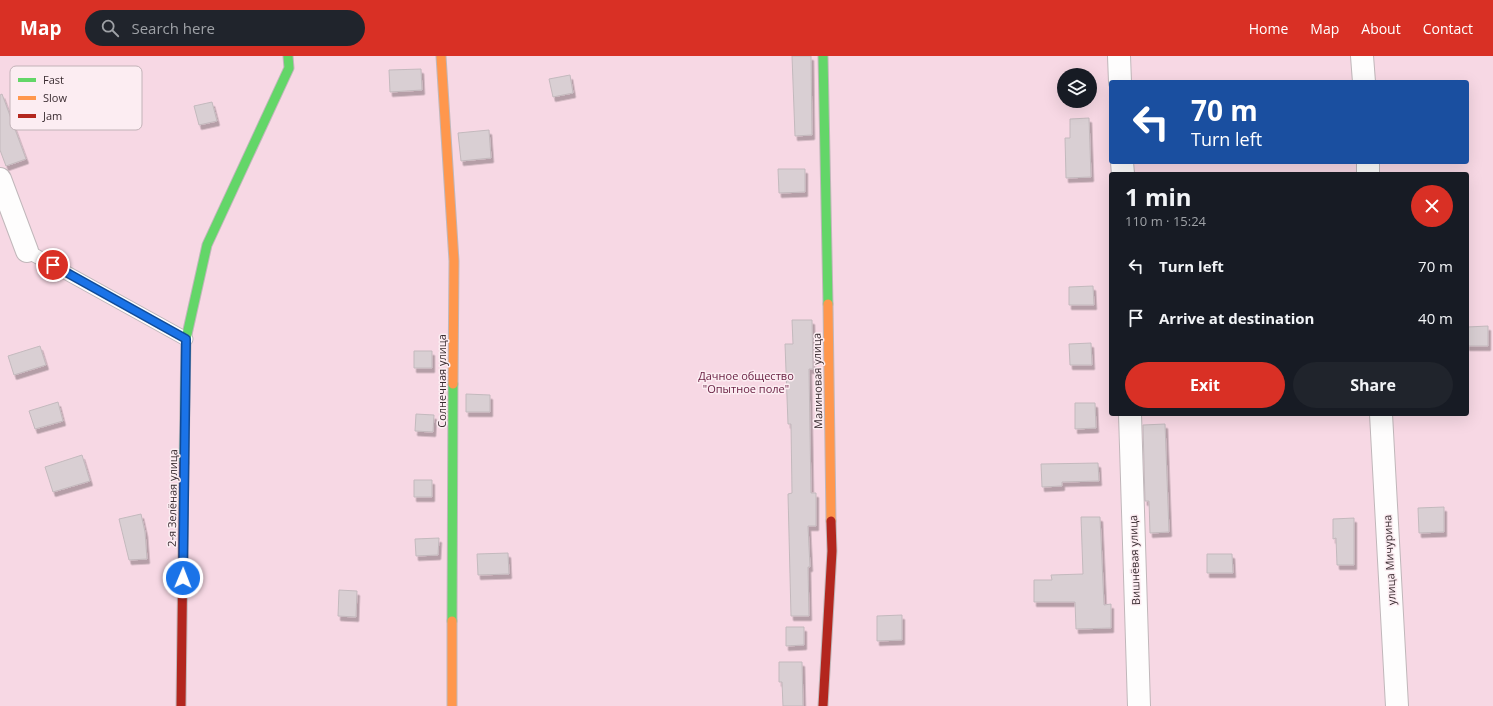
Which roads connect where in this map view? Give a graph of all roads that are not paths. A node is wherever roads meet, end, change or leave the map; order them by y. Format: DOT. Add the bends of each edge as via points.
graph roads {
  1 [pos="288,56"];
  2 [pos="440,56"];
  3 [pos="823,56"];
  4 [pos="1119,56"];
  5 [pos="1362,56"];
  6 [pos="1120,80"];
  7 [pos="1364,80"];
  8 [pos="0,180"];
  9 [pos="27,250"];
  10 [pos="186,339"];
  11 [pos="1130,416"];
  12 [pos="1381,416"];
  13 [pos="181,706"];
  14 [pos="452,706"];
  15 [pos="823,706"];
  16 [pos="1139,706"];
  17 [pos="1397,706"];
  1 -- 10 [label="street, 2-я Зелёная улица" via="289,68 207,245"];
  2 -- 14 [label="street, Солнечная улица" via="454,262"];
  3 -- 15 [label="street, Малиновая улица" via="832,551"];
  4 -- 6 [label="street"];
  5 -- 7 [label="street"];
  8 -- 9 [label="street"];
  9 -- 10 [label="lane"];
  10 -- 13 [label="street, 2-я Зелёная улица"];
  11 -- 16 [label="street, Вишнёвая улица"];
  12 -- 17 [label="street, улица Мичурина"];
}
